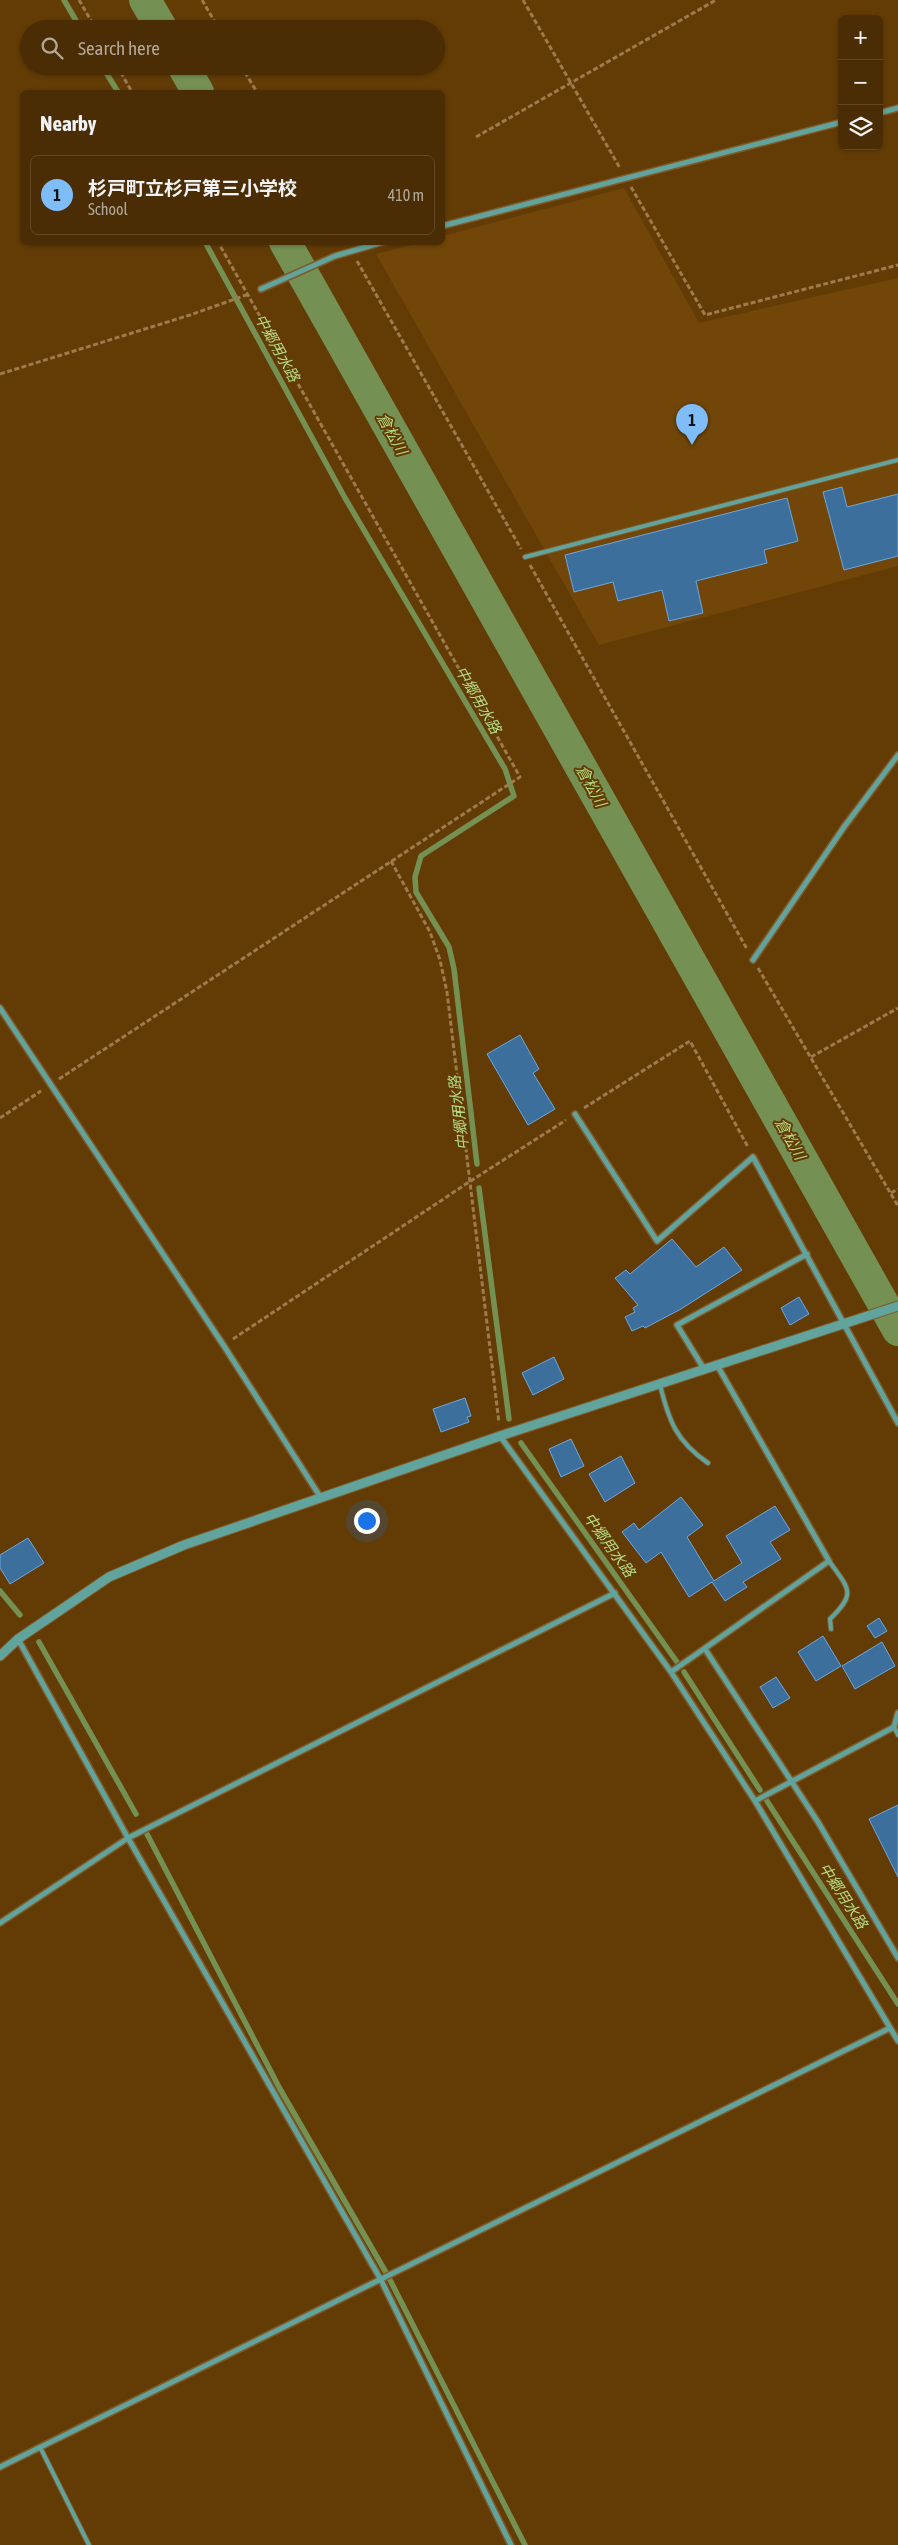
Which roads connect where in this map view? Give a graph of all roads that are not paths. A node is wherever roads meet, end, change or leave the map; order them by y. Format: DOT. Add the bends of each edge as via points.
graph roads {
  1 [pos="898,108"];
  2 [pos="883,112"];
  3 [pos="838,123"];
  4 [pos="445,225"];
  5 [pos="373,245"];
  6 [pos="261,289"];
  7 [pos="898,460"];
  8 [pos="525,557"];
  9 [pos="898,754"];
  10 [pos="753,960"];
  11 [pos="0,1008"];
  12 [pos="575,1114"];
  13 [pos="807,1254"];
  14 [pos="898,1306"];
  15 [pos="846,1323"];
  16 [pos="718,1365"];
  17 [pos="704,1369"];
  18 [pos="660,1384"];
  19 [pos="898,1423"];
  20 [pos="500,1436"];
  21 [pos="708,1463"];
  22 [pos="321,1498"];
  23 [pos="830,1561"];
  24 [pos="614,1593"];
  25 [pos="831,1630"];
  26 [pos="18,1639"];
  27 [pos="705,1649"];
  28 [pos="0,1656"];
  29 [pos="671,1672"];
  30 [pos="898,1713"];
  31 [pos="894,1727"];
  32 [pos="898,1735"];
  33 [pos="792,1782"];
  34 [pos="755,1801"];
  35 [pos="128,1838"];
  36 [pos="0,1923"];
  37 [pos="898,1958"];
  38 [pos="890,2028"];
  39 [pos="898,2041"];
  40 [pos="381,2280"];
  41 [pos="40,2447"];
  42 [pos="0,2467"];
  43 [pos="89,2545"];
  44 [pos="511,2545"];
  1 -- 2 [label="street"];
  3 -- 4 [label="street"];
  5 -- 6 [label="street" via="335,256"];
  7 -- 8 [label="lane"];
  9 -- 10 [label="street"];
  11 -- 22 [label="street"];
  12 -- 13 [label="street" via="656,1241 753,1157"];
  13 -- 15 [label="street"];
  13 -- 17 [label="street" via="677,1325"];
  14 -- 15 [label="street"];
  15 -- 16 [label="street"];
  15 -- 19 [label="street"];
  16 -- 17 [label="street"];
  16 -- 23 [label="street"];
  17 -- 18 [label="street"];
  18 -- 20 [label="street"];
  18 -- 21 [label="lane" via="667,1414 678,1437"];
  20 -- 22 [label="street"];
  20 -- 24 [label="street"];
  22 -- 26 [label="street" via="184,1545 109,1577"];
  23 -- 25 [label="lane" via="847,1592 843,1607 830,1619"];
  23 -- 27 [label="street"];
  24 -- 29 [label="street"];
  24 -- 35 [label="street"];
  26 -- 28 [label="street"];
  26 -- 35 [label="street"];
  27 -- 29 [label="street"];
  27 -- 33 [label="street"];
  29 -- 34 [label="street"];
  30 -- 31 [label="street"];
  31 -- 32 [label="lane"];
  31 -- 33 [label="street"];
  33 -- 34 [label="street"];
  33 -- 37 [label="street"];
  34 -- 38 [label="street"];
  35 -- 36 [label="street"];
  35 -- 40 [label="street"];
  38 -- 39 [label="street"];
  38 -- 40 [label="street"];
  40 -- 41 [label="street"];
  40 -- 44 [label="street"];
  41 -- 42 [label="street"];
  41 -- 43 [label="lane"];
}
